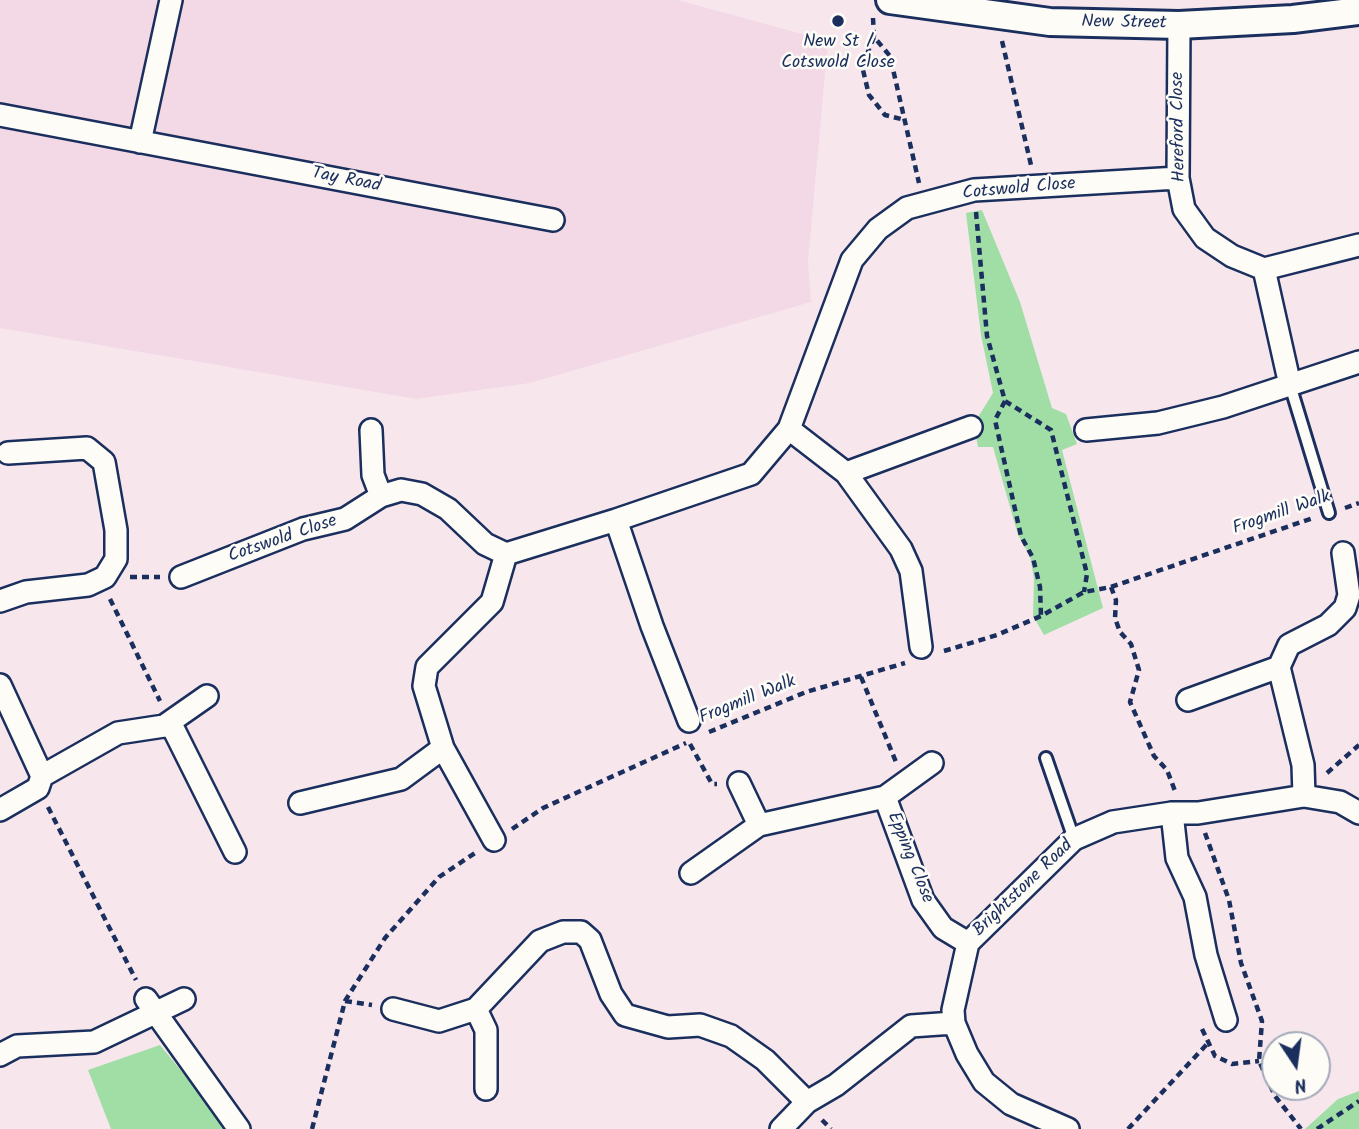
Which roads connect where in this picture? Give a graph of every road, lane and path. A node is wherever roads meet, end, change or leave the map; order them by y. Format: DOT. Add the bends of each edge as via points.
graph roads {
  1 [pos="171,0"];
  2 [pos="881,6"];
  3 [pos="1359,10"];
  4 [pos="996,15"];
  5 [pos="1179,25"];
  6 [pos="874,37"];
  7 [pos="0,115"];
  8 [pos="905,120"];
  9 [pos="140,142"];
  10 [pos="1178,178"];
  11 [pos="1036,186"];
  12 [pos="974,190"];
  13 [pos="923,204"];
  14 [pos="553,220"];
  15 [pos="1359,245"];
  16 [pos="1264,269"];
  17 [pos="1359,362"];
  18 [pos="1290,384"];
  19 [pos="1004,401"];
  20 [pos="971,427"];
  21 [pos="789,429"];
  22 [pos="371,430"];
  23 [pos="1086,430"];
  24 [pos="8,453"];
  25 [pos="846,473"];
  26 [pos="381,496"];
  27 [pos="1359,503"];
  28 [pos="1329,513"];
  29 [pos="617,520"];
  30 [pos="1343,553"];
  31 [pos="506,554"];
  32 [pos="105,577"];
  33 [pos="181,577"];
  34 [pos="1111,587"];
  35 [pos="1084,592"];
  36 [pos="0,601"];
  37 [pos="1041,616"];
  38 [pos="922,654"];
  39 [pos="1279,667"];
  40 [pos="861,677"];
  41 [pos="0,685"];
  42 [pos="207,696"];
  43 [pos="1188,700"];
  44 [pos="170,722"];
  45 [pos="694,734"];
  46 [pos="1359,744"];
  47 [pos="443,748"];
  48 [pos="1046,758"];
  49 [pos="932,763"];
  50 [pos="40,782"];
  51 [pos="904,782"];
  52 [pos="739,783"];
  53 [pos="1304,796"];
  54 [pos="885,797"];
  55 [pos="300,803"];
  56 [pos="0,810"];
  57 [pos="1172,813"];
  58 [pos="1198,813"];
  59 [pos="1359,813"];
  60 [pos="759,825"];
  61 [pos="1074,839"];
  62 [pos="494,840"];
  63 [pos="235,852"];
  64 [pos="691,873"];
  65 [pos="968,943"];
  66 [pos="184,999"];
  67 [pos="150,1007"];
  68 [pos="393,1009"];
  69 [pos="477,1009"];
  70 [pos="1226,1020"];
  71 [pos="954,1023"];
  72 [pos="1208,1043"];
  73 [pos="0,1055"];
  74 [pos="486,1089"];
  75 [pos="1359,1101"];
  76 [pos="807,1102"];
  77 [pos="239,1129"];
  78 [pos="312,1129"];
  79 [pos="781,1129"];
  80 [pos="1068,1129"];
  81 [pos="1128,1129"];
  82 [pos="1301,1129"];
  83 [pos="1317,1129"];
  1 -- 9 [label="street"];
  2 -- 4 [label="street, New Street"];
  2 -- 6 [label="path"];
  3 -- 5 [label="street, New Street"];
  4 -- 5 [label="street, New Street" via="1050,22"];
  4 -- 11 [label="path"];
  5 -- 10 [label="street, Hereford Close"];
  6 -- 8 [label="path" via="890,56"];
  6 -- 8 [label="path" via="862,66 869,94 885,115"];
  7 -- 9 [label="street, Tay Road"];
  8 -- 13 [label="path"];
  9 -- 14 [label="street, Tay Road"];
  10 -- 11 [label="street, Cotswold Close"];
  10 -- 16 [label="street, Hereford Close" via="1184,209 1205,238"];
  11 -- 12 [label="street, Cotswold Close"];
  12 -- 13 [label="street, Cotswold Close"];
  12 -- 19 [label="path" via="988,336"];
  13 -- 21 [label="street, Cotswold Close" via="907,208 878,229 852,261"];
  15 -- 16 [label="street"];
  16 -- 18 [label="street"];
  17 -- 18 [label="street"];
  18 -- 23 [label="street" via="1158,423"];
  18 -- 28 [label="lane"];
  19 -- 35 [label="path" via="1051,429 1087,574"];
  19 -- 37 [label="path" via="995,420 1021,536 1033,558 1040,587"];
  20 -- 25 [label="street"];
  21 -- 25 [label="street"];
  21 -- 29 [label="street, Cotswold Close" via="751,474"];
  22 -- 26 [label="street" via="373,475"];
  24 -- 32 [label="street" via="88,448 104,462 116,530 116,559"];
  25 -- 38 [label="street" via="901,549 911,571"];
  26 -- 31 [label="street, Cotswold Close" via="401,491 422,494 447,509 485,544"];
  26 -- 33 [label="street, Cotswold Close" via="345,519 303,529"];
  27 -- 28 [label="path, Frogmill Walk"];
  28 -- 34 [label="path, Frogmill Walk"];
  29 -- 31 [label="street, Cotswold Close"];
  29 -- 45 [label="street"];
  30 -- 39 [label="street" via="1349,595 1345,608 1328,625 1289,645"];
  31 -- 47 [label="street" via="492,602 427,667 424,685"];
  32 -- 33 [label="path"];
  32 -- 36 [label="street"];
  32 -- 44 [label="path" via="110,599"];
  34 -- 35 [label="path, Frogmill Walk"];
  34 -- 58 [label="path" via="1115,618 1131,644 1139,670 1130,702 1178,798"];
  35 -- 37 [label="path, Frogmill Walk"];
  37 -- 38 [label="path, Frogmill Walk" via="997,635"];
  38 -- 40 [label="path, Frogmill Walk"];
  39 -- 43 [label="street"];
  39 -- 53 [label="street" via="1303,765"];
  40 -- 45 [label="path, Frogmill Walk" via="806,692"];
  40 -- 51 [label="path"];
  41 -- 50 [label="street"];
  42 -- 44 [label="street"];
  44 -- 50 [label="street" via="118,733"];
  44 -- 63 [label="street"];
  45 -- 52 [label="path" via="712,784"];
  45 -- 62 [label="path, Frogmill Walk" via="543,808"];
  46 -- 53 [label="path"];
  47 -- 55 [label="street" via="401,779"];
  47 -- 62 [label="street"];
  48 -- 61 [label="lane"];
  49 -- 51 [label="street, Epping Close"];
  50 -- 56 [label="street"];
  50 -- 67 [label="path"];
  51 -- 54 [label="street, Epping Close"];
  52 -- 60 [label="street"];
  53 -- 58 [label="street, Brightstone Road"];
  53 -- 59 [label="street, Brightstone Road" via="1340,803"];
  54 -- 60 [label="street, Epping Close"];
  54 -- 65 [label="street, Epping Close" via="923,901 943,928"];
  57 -- 58 [label="street, Brightstone Road"];
  57 -- 61 [label="street, Brightstone Road" via="1113,822"];
  57 -- 70 [label="street" via="1177,858 1195,897 1206,955"];
  58 -- 82 [label="path" via="1229,900 1241,963 1262,1021 1259,1061 1275,1096"];
  60 -- 64 [label="street, Epping Close"];
  61 -- 65 [label="street, Brightstone Road"];
  62 -- 78 [label="path, Frogmill Walk" via="439,877 385,938 345,1000"];
  65 -- 71 [label="street, Brightstone Road"];
  66 -- 67 [label="street"];
  67 -- 73 [label="street" via="94,1042 17,1046"];
  67 -- 77 [label="street"];
  68 -- 69 [label="street" via="439,1021"];
  69 -- 74 [label="street" via="486,1030"];
  69 -- 76 [label="street" via="540,941 563,932 581,932 590,940 611,994 625,1015 668,1027 700,1025 731,1036 765,1060"];
  71 -- 76 [label="street" via="911,1026"];
  71 -- 80 [label="street" via="984,1082 1011,1104"];
  72 -- 81 [label="path"];
  75 -- 83 [label="path"];
  76 -- 79 [label="street"];
}
